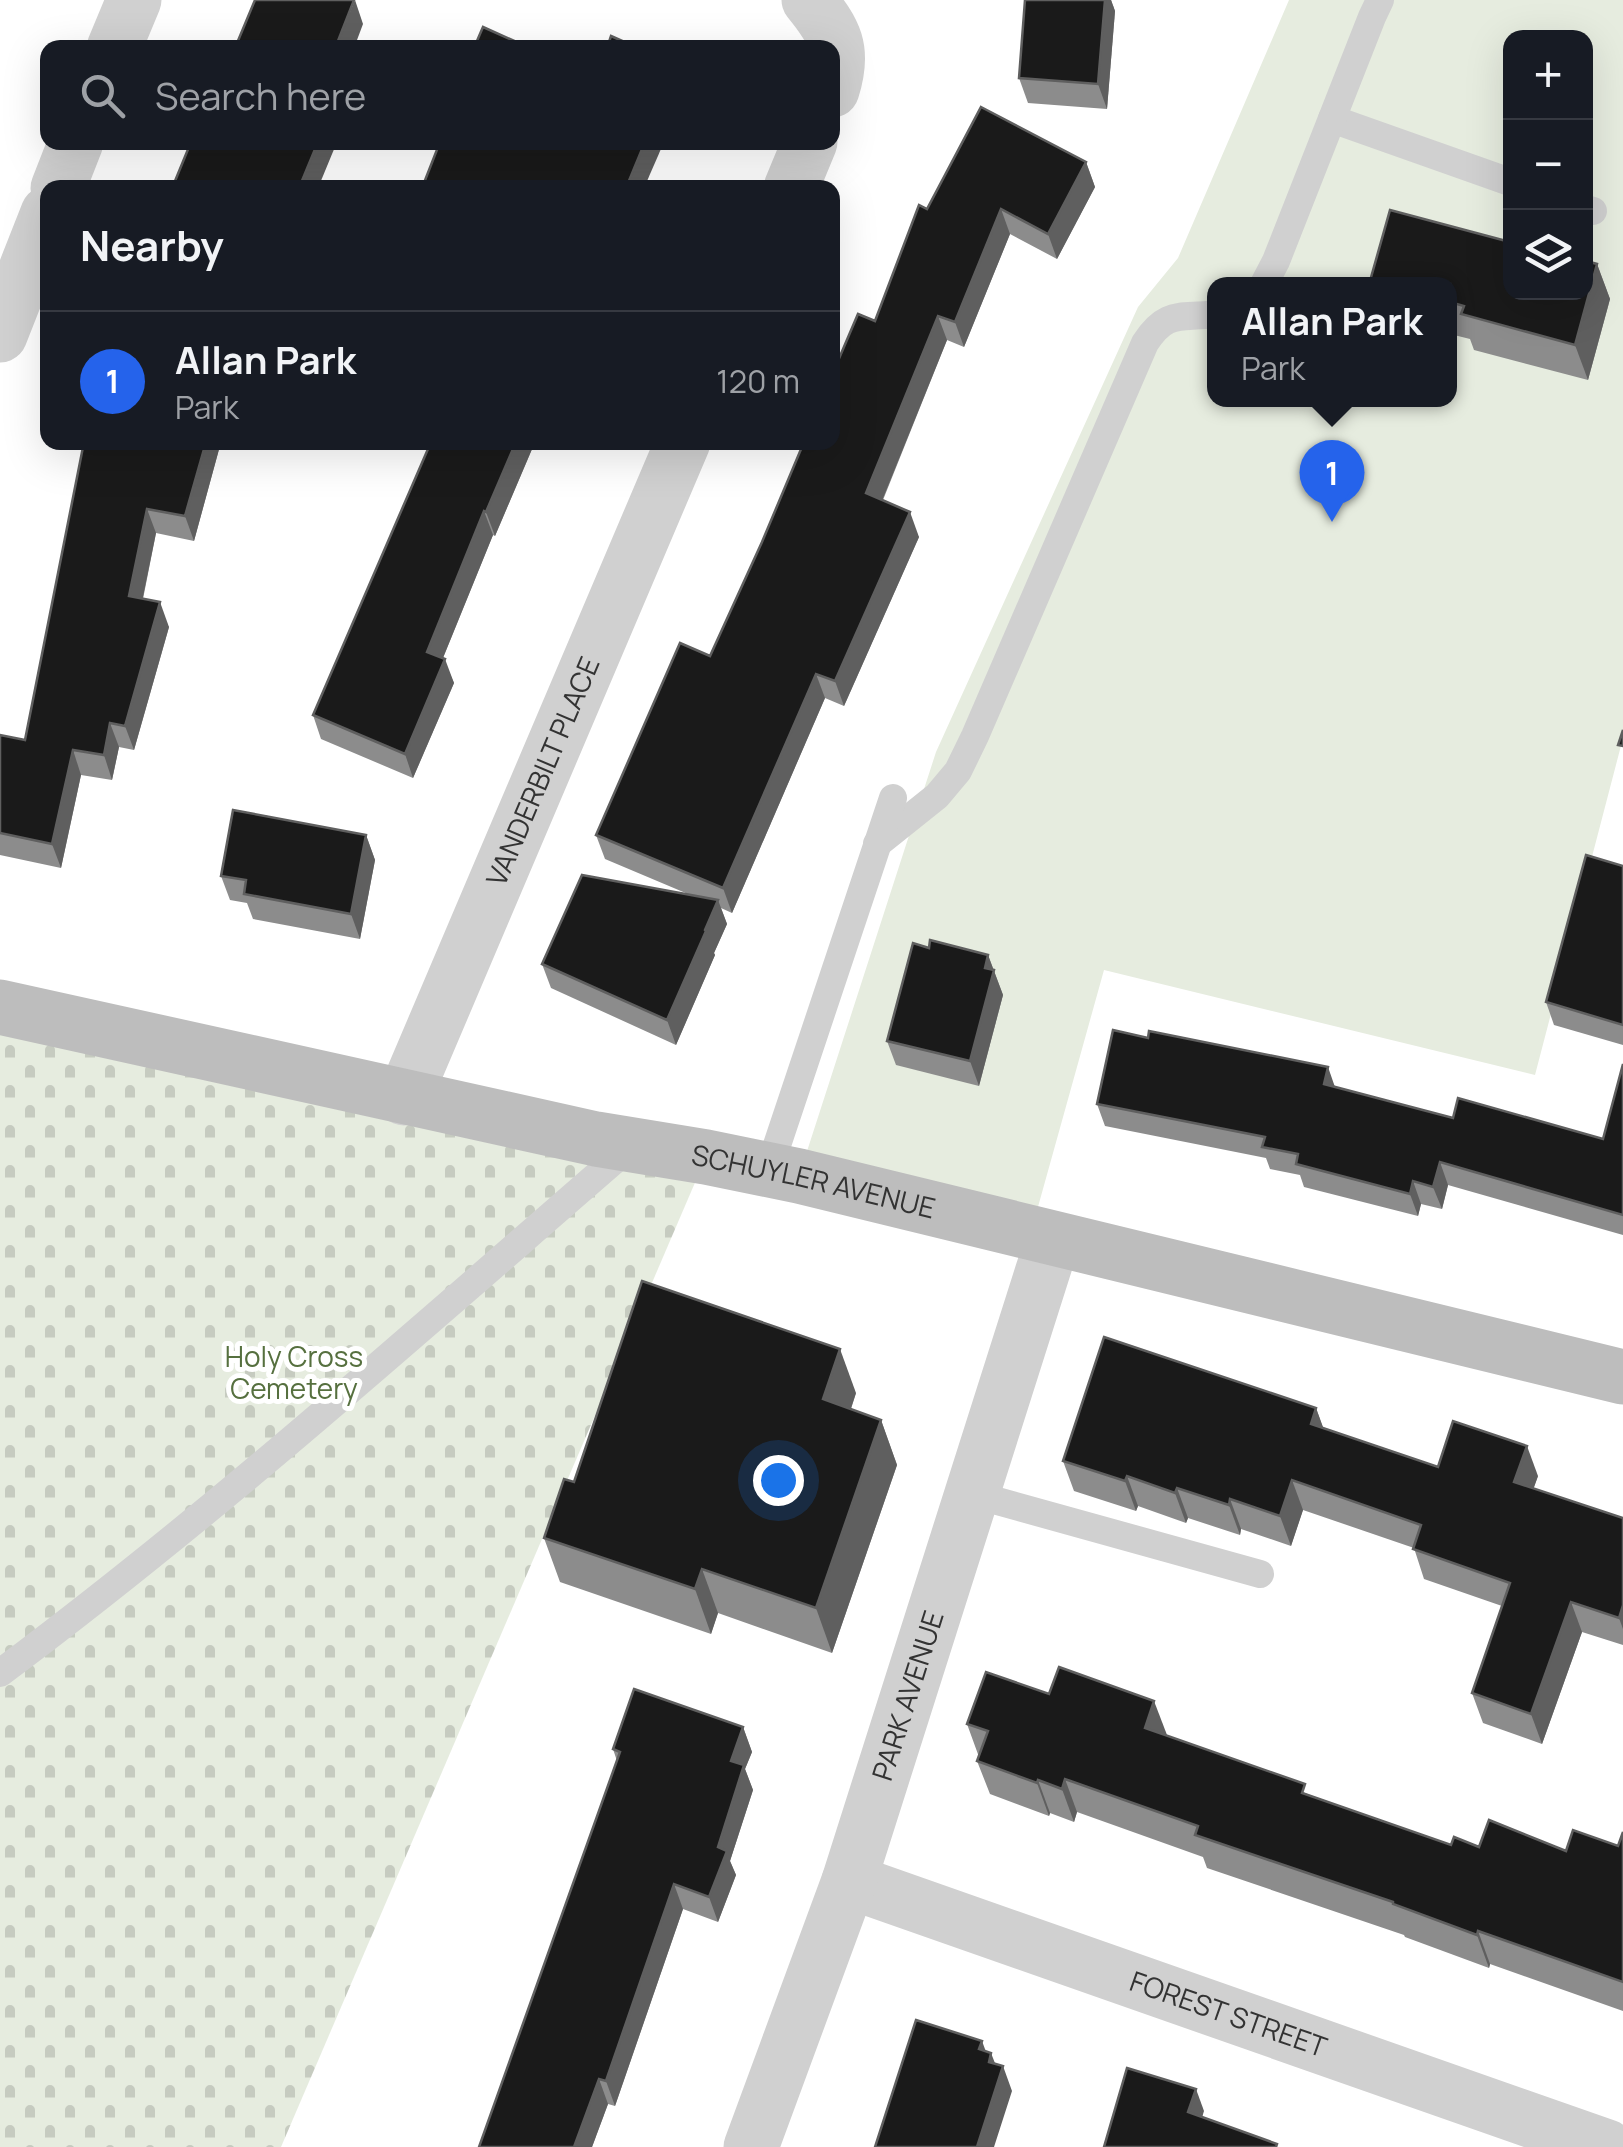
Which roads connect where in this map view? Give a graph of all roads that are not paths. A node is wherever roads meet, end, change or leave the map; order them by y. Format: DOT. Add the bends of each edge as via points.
graph roads {
  1 [pos="134,0"];
  2 [pos="1380,0"];
  3 [pos="817,10"];
  4 [pos="117,40"];
  5 [pos="834,40"];
  6 [pos="1332,120"];
  7 [pos="73,150"];
  8 [pos="807,150"];
  9 [pos="61,180"];
  10 [pos="794,180"];
  11 [pos="1503,180"];
  12 [pos="40,233"];
  13 [pos="1268,277"];
  14 [pos="1207,314"];
  15 [pos="0,335"];
  16 [pos="679,450"];
  17 [pos="892,798"];
  18 [pos="878,844"];
  19 [pos="0,1007"];
  20 [pos="404,1098"];
  21 [pos="632,1145"];
  22 [pos="769,1170"];
  23 [pos="1053,1239"];
  24 [pos="1623,1377"];
  25 [pos="972,1494"];
  26 [pos="1260,1574"];
  27 [pos="0,1673"];
  28 [pos="849,1881"];
  29 [pos="751,2147"];
  30 [pos="1607,2147"];
  1 -- 4 [label="street"];
  2 -- 6 [label="lane"];
  3 -- 5 [label="street"];
  6 -- 11 [label="lane"];
  6 -- 13 [label="lane"];
  7 -- 9 [label="street"];
  8 -- 10 [label="street"];
  12 -- 15 [label="street"];
  14 -- 18 [label="lane" via="1165,321 1145,343 958,770"];
  16 -- 20 [label="street, VANDERBILT PLACE"];
  17 -- 18 [label="lane"];
  18 -- 22 [label="lane"];
  19 -- 20 [label="street, SCHUYLER AVENUE"];
  20 -- 21 [label="street, SCHUYLER AVENUE"];
  21 -- 22 [label="street, SCHUYLER AVENUE"];
  21 -- 27 [label="lane" via="298,1435"];
  22 -- 23 [label="street, SCHUYLER AVENUE"];
  23 -- 24 [label="street, SCHUYLER AVENUE"];
  23 -- 25 [label="street, PARK AVENUE"];
  25 -- 26 [label="lane"];
  25 -- 28 [label="street, PARK AVENUE"];
  28 -- 29 [label="street, PARK AVENUE"];
  28 -- 30 [label="street, FOREST STREET"];
}
